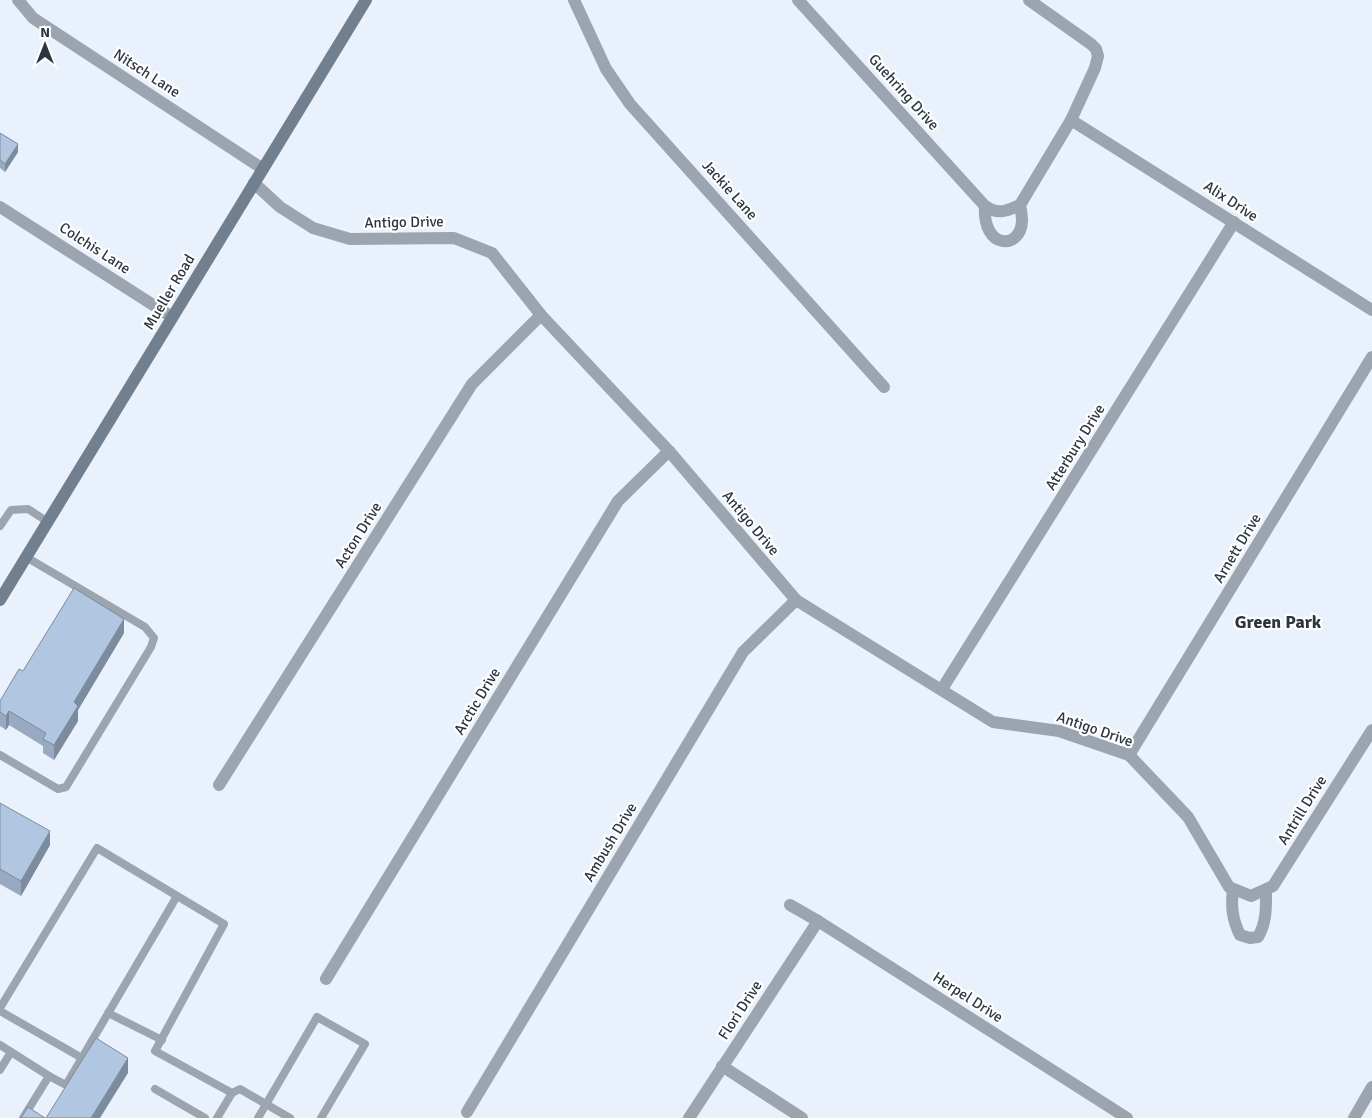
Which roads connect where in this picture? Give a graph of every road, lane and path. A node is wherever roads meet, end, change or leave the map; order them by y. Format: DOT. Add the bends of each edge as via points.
graph roads {
  1 [pos="18,0"];
  2 [pos="366,0"];
  3 [pos="574,0"];
  4 [pos="798,0"];
  5 [pos="1029,0"];
  6 [pos="1071,120"];
  7 [pos="263,169"];
  8 [pos="254,183"];
  9 [pos="1020,205"];
  10 [pos="985,206"];
  11 [pos="0,207"];
  12 [pos="1234,222"];
  13 [pos="1372,310"];
  14 [pos="541,315"];
  15 [pos="172,317"];
  16 [pos="1372,357"];
  17 [pos="884,387"];
  18 [pos="669,452"];
  19 [pos="48,522"];
  20 [pos="0,526"];
  21 [pos="26,557"];
  22 [pos="0,600"];
  23 [pos="796,600"];
  24 [pos="942,689"];
  25 [pos="1372,730"];
  26 [pos="0,755"];
  27 [pos="1129,755"];
  28 [pos="219,785"];
  29 [pos="1233,889"];
  30 [pos="1266,890"];
  31 [pos="177,896"];
  32 [pos="790,906"];
  33 [pos="818,921"];
  34 [pos="326,979"];
  35 [pos="0,1009"];
  36 [pos="108,1013"];
  37 [pos="162,1040"];
  38 [pos="0,1045"];
  39 [pos="11,1052"];
  40 [pos="82,1058"];
  41 [pos="722,1066"];
  42 [pos="0,1070"];
  43 [pos="49,1076"];
  44 [pos="1372,1087"];
  45 [pos="155,1089"];
  46 [pos="232,1093"];
  47 [pos="266,1103"];
  48 [pos="467,1112"];
  49 [pos="23,1118"];
  50 [pos="205,1118"];
  51 [pos="217,1118"];
  52 [pos="258,1118"];
  53 [pos="290,1118"];
  54 [pos="321,1118"];
  55 [pos="689,1118"];
  56 [pos="802,1118"];
  57 [pos="1127,1118"];
  58 [pos="1354,1118"];
  1 -- 7 [label="street, Nitsch Lane" via="33,18"];
  2 -- 7 [label="street, Mueller Road"];
  3 -- 17 [label="street, Jackie Lane" via="606,69 630,104"];
  4 -- 10 [label="street, Guehring Drive"];
  5 -- 6 [label="street" via="1096,49 1095,68"];
  6 -- 9 [label="street"];
  6 -- 12 [label="street, Alix Drive"];
  7 -- 8 [label="street, Mueller Road"];
  8 -- 14 [label="street, Antigo Drive" via="280,207 313,228 350,239 454,238 492,253"];
  8 -- 15 [label="street, Mueller Road"];
  9 -- 10 [label="street" via="1007,212 993,212"];
  9 -- 10 [label="street" via="1020,230 1014,238 1002,241 992,236 987,227"];
  11 -- 15 [label="street, Colchis Lane"];
  12 -- 13 [label="street, Alix Drive"];
  12 -- 24 [label="street, Atterbury Drive"];
  14 -- 18 [label="street, Antigo Drive"];
  14 -- 28 [label="street, Acton Drive" via="472,384"];
  15 -- 19 [label="street, Mueller Road"];
  16 -- 27 [label="street, Arnett Drive"];
  18 -- 23 [label="street, Antigo Drive"];
  18 -- 34 [label="street, Arctic Drive" via="618,501"];
  19 -- 20 [label="lane" via="28,509 11,510"];
  19 -- 21 [label="street, Mueller Road"];
  21 -- 22 [label="street, Mueller Road"];
  21 -- 26 [label="lane" via="145,627 154,638 66,787 58,789"];
  23 -- 24 [label="street, Antigo Drive"];
  23 -- 48 [label="street, Ambush Drive" via="743,652"];
  24 -- 27 [label="street, Antigo Drive" via="993,722 1059,730"];
  25 -- 30 [label="street, Antrill Drive" via="1273,886"];
  27 -- 29 [label="street, Antigo Drive" via="1188,817"];
  29 -- 30 [label="street, Antrill Drive" via="1251,896"];
  29 -- 30 [label="street" via="1234,924 1240,935 1250,938 1258,937 1262,930 1266,917"];
  31 -- 35 [label="lane" via="97,848"];
  31 -- 36 [label="lane"];
  31 -- 37 [label="lane" via="224,924"];
  32 -- 33 [label="street, Herpel Drive"];
  33 -- 41 [label="street, Flori Drive"];
  33 -- 57 [label="street, Herpel Drive"];
  35 -- 40 [label="lane"];
  36 -- 37 [label="lane"];
  36 -- 40 [label="lane"];
  37 -- 46 [label="lane" via="156,1051"];
  38 -- 39 [label="lane"];
  39 -- 42 [label="lane"];
  39 -- 43 [label="lane"];
  40 -- 43 [label="lane" via="66,1086"];
  41 -- 55 [label="street, Flori Drive"];
  41 -- 56 [label="street"];
  43 -- 49 [label="lane"];
  44 -- 58 [label="street"];
  45 -- 50 [label="lane"];
  46 -- 47 [label="lane" via="240,1089"];
  46 -- 51 [label="lane"];
  47 -- 52 [label="lane"];
  47 -- 53 [label="lane"];
  47 -- 54 [label="lane" via="318,1017 365,1044"];
}
